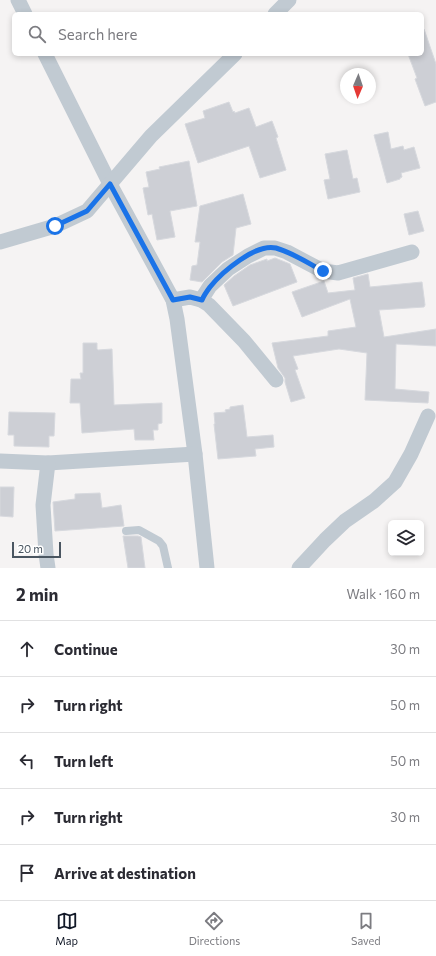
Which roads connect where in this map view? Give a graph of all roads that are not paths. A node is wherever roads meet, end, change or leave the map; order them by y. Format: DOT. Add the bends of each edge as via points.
graph roads {
  1 [pos="18,0"];
  2 [pos="290,0"];
  3 [pos="24,12"];
  4 [pos="277,12"];
  5 [pos="46,56"];
  6 [pos="233,56"];
  7 [pos="110,184"];
  8 [pos="0,242"];
  9 [pos="412,252"];
  10 [pos="173,300"];
  11 [pos="202,300"];
  12 [pos="276,380"];
  13 [pos="428,416"];
  14 [pos="195,454"];
  15 [pos="0,462"];
  16 [pos="48,463"];
  17 [pos="126,531"];
  18 [pos="48,568"];
  19 [pos="168,568"];
  20 [pos="207,568"];
  21 [pos="299,568"];
  1 -- 3 [label="street"];
  2 -- 4 [label="street"];
  5 -- 7 [label="street"];
  6 -- 7 [label="street" via="152,136"];
  7 -- 8 [label="street" via="87,211 55,226"];
  7 -- 10 [label="street"];
  9 -- 11 [label="street" via="338,273 323,271 281,250 264,248 228,269 210,286"];
  10 -- 11 [label="street" via="190,297"];
  10 -- 14 [label="street"];
  11 -- 12 [label="street" via="210,304"];
  13 -- 21 [label="street" via="395,482 374,501 345,521"];
  14 -- 16 [label="street"];
  14 -- 20 [label="street"];
  15 -- 16 [label="street"];
  16 -- 18 [label="street" via="43,505"];
  17 -- 19 [label="lane" via="139,530 163,546"];
}
